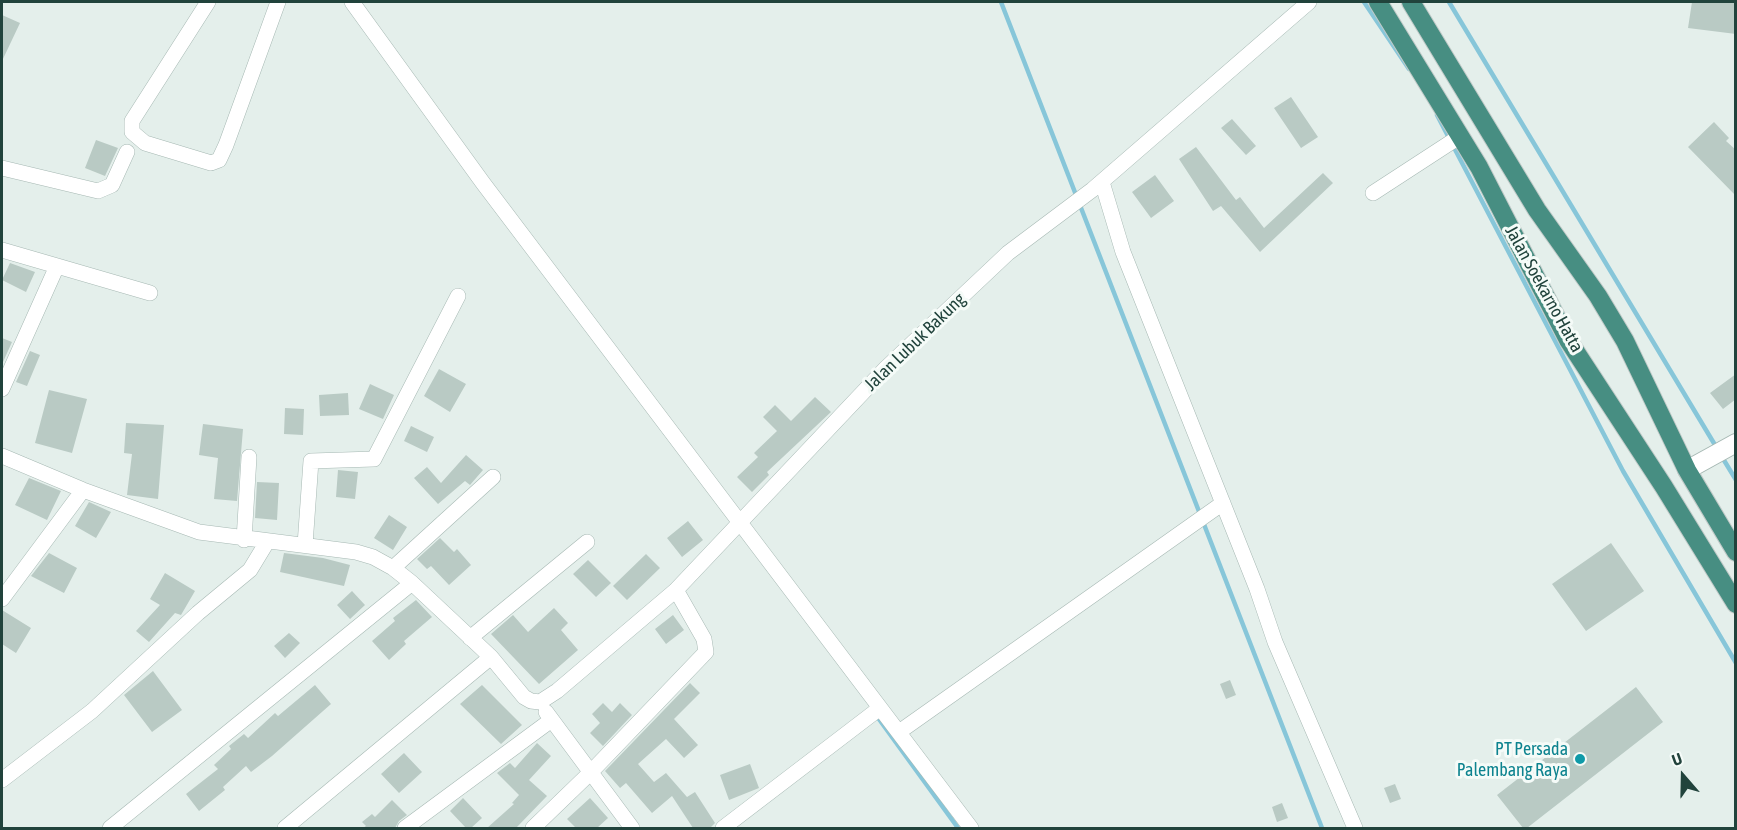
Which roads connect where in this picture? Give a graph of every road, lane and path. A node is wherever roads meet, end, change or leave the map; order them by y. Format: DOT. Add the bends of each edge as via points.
graph roads {
  1 [pos="208,2"];
  2 [pos="278,2"];
  3 [pos="352,2"];
  4 [pos="1309,2"];
  5 [pos="1378,2"];
  6 [pos="1411,2"];
  7 [pos="1459,136"];
  8 [pos="128,152"];
  9 [pos="2,168"];
  10 [pos="1097,186"];
  11 [pos="1373,193"];
  12 [pos="2,250"];
  13 [pos="57,266"];
  14 [pos="150,293"];
  15 [pos="458,296"];
  16 [pos="2,389"];
  17 [pos="1733,445"];
  18 [pos="2,456"];
  19 [pos="249,457"];
  20 [pos="1687,470"];
  21 [pos="493,477"];
  22 [pos="83,490"];
  23 [pos="1219,506"];
  24 [pos="740,525"];
  25 [pos="244,540"];
  26 [pos="267,542"];
  27 [pos="587,542"];
  28 [pos="305,545"];
  29 [pos="1736,552"];
  30 [pos="393,568"];
  31 [pos="412,583"];
  32 [pos="676,590"];
  33 [pos="2,599"];
  34 [pos="1736,604"];
  35 [pos="470,638"];
  36 [pos="491,657"];
  37 [pos="540,702"];
  38 [pos="878,710"];
  39 [pos="550,721"];
  40 [pos="899,732"];
  41 [pos="590,773"];
  42 [pos="2,780"];
  43 [pos="110,828"];
  44 [pos="285,828"];
  45 [pos="405,828"];
  46 [pos="533,828"];
  47 [pos="632,828"];
  48 [pos="723,828"];
  49 [pos="971,828"];
  50 [pos="1355,828"];
  1 -- 2 [label="street" via="132,121 132,132 145,143 211,163 219,160 226,146"];
  3 -- 24 [label="street"];
  4 -- 10 [label="street, Jalan Lubuk Bakung"];
  5 -- 7 [label="highway, Jalan Soekarno Hatta"];
  6 -- 20 [label="highway, Jalan Soekarno Hatta" via="1537,210 1625,341"];
  7 -- 11 [label="street"];
  7 -- 34 [label="highway, Jalan Soekarno Hatta" via="1479,167 1568,340"];
  8 -- 9 [label="street" via="112,185 98,191"];
  10 -- 23 [label="street"];
  10 -- 24 [label="street, Jalan Lubuk Bakung" via="1008,253 886,368"];
  12 -- 13 [label="street"];
  13 -- 14 [label="street"];
  13 -- 16 [label="street"];
  15 -- 28 [label="street" via="374,459 310,461"];
  17 -- 20 [label="street"];
  18 -- 22 [label="street"];
  19 -- 25 [label="street"];
  20 -- 29 [label="highway, Jalan Soekarno Hatta"];
  21 -- 30 [label="street"];
  22 -- 25 [label="street" via="199,532"];
  22 -- 33 [label="street"];
  23 -- 40 [label="street"];
  23 -- 50 [label="street"];
  24 -- 32 [label="street, Jalan Lubuk Bakung"];
  24 -- 38 [label="street"];
  25 -- 26 [label="street"];
  26 -- 28 [label="street"];
  26 -- 42 [label="street" via="250,570 92,711"];
  27 -- 35 [label="street"];
  28 -- 30 [label="street" via="356,552"];
  30 -- 31 [label="street"];
  31 -- 35 [label="street"];
  31 -- 43 [label="street"];
  32 -- 37 [label="street, Jalan Lubuk Bakung"];
  32 -- 41 [label="street" via="704,639 706,652"];
  35 -- 36 [label="street"];
  36 -- 37 [label="street" via="517,691"];
  36 -- 44 [label="street"];
  37 -- 39 [label="street"];
  38 -- 40 [label="street"];
  38 -- 48 [label="street"];
  39 -- 41 [label="street"];
  39 -- 45 [label="street"];
  40 -- 49 [label="street"];
  41 -- 46 [label="street"];
  41 -- 47 [label="street"];
}
